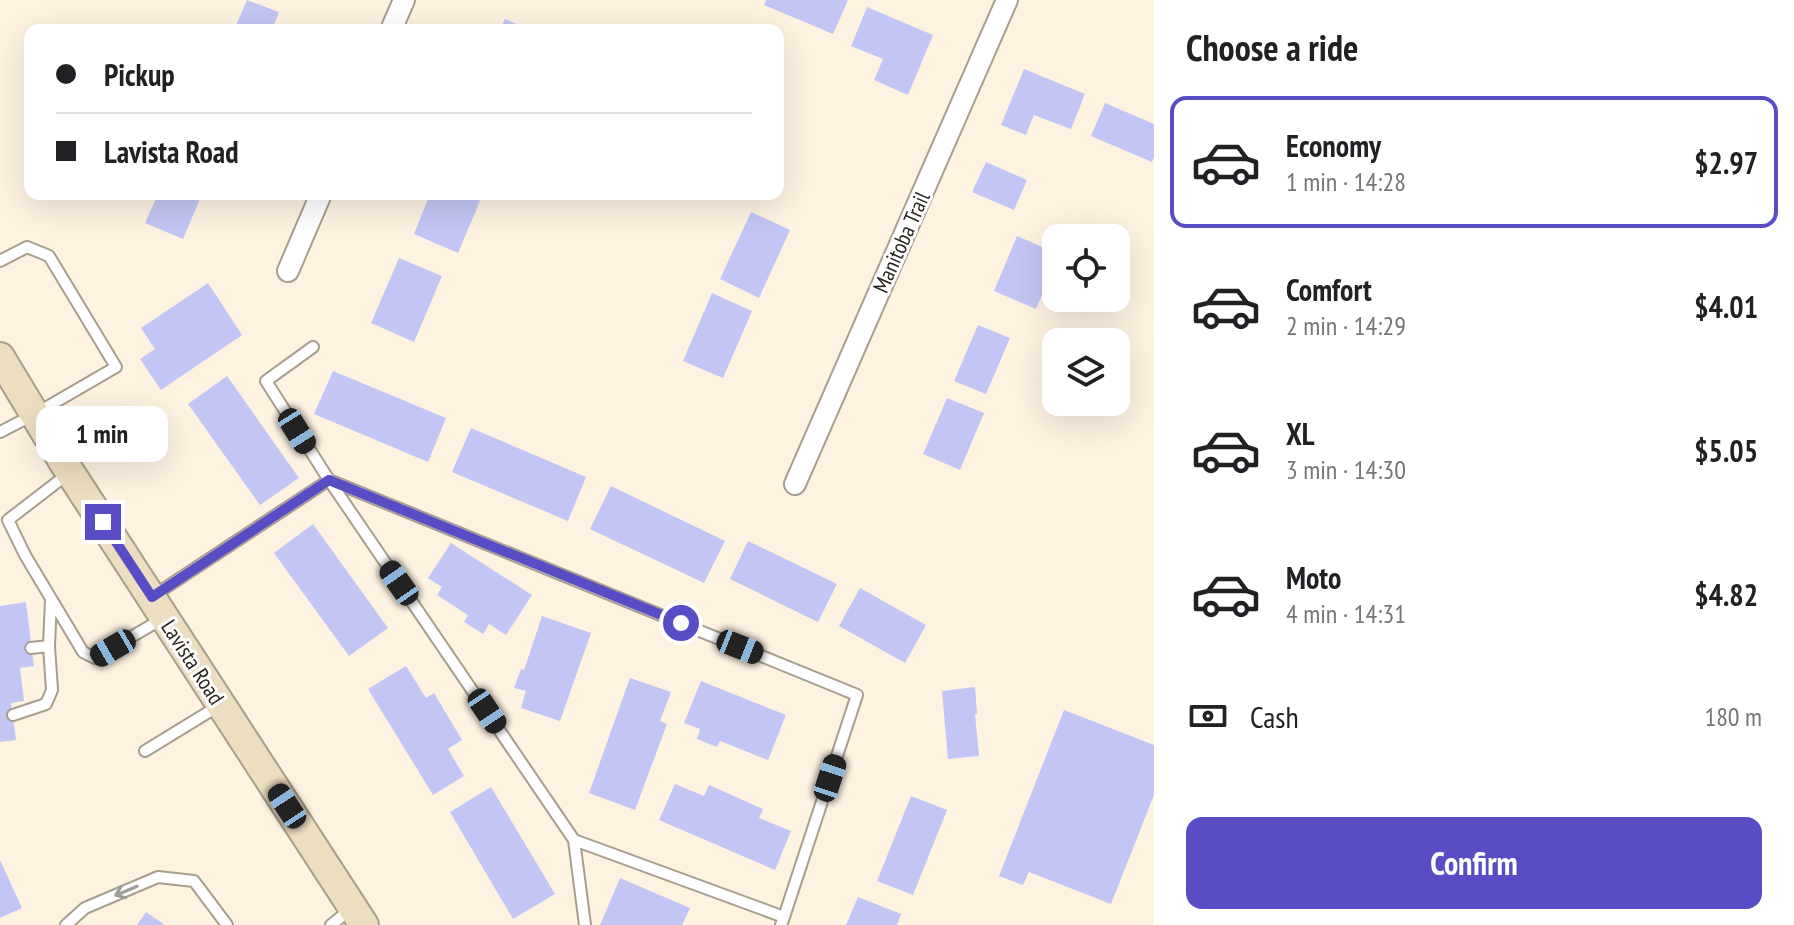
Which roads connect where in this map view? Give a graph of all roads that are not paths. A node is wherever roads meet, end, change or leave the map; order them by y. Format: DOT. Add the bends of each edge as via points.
graph roads {
  1 [pos="404,0"];
  2 [pos="1007,0"];
  3 [pos="394,24"];
  4 [pos="318,200"];
  5 [pos="0,261"];
  6 [pos="288,271"];
  7 [pos="313,347"];
  8 [pos="0,357"];
  9 [pos="35,414"];
  10 [pos="0,432"];
  11 [pos="70,472"];
  12 [pos="329,480"];
  13 [pos="795,484"];
  14 [pos="4,522"];
  15 [pos="51,599"];
  16 [pos="158,608"];
  17 [pos="49,646"];
  18 [pos="31,648"];
  19 [pos="221,704"];
  20 [pos="13,715"];
  21 [pos="145,751"];
  22 [pos="574,840"];
  23 [pos="358,916"];
  24 [pos="783,921"];
  25 [pos="66,925"];
  26 [pos="227,925"];
  27 [pos="331,925"];
  28 [pos="585,925"];
  1 -- 3 [label="street"];
  2 -- 13 [label="street, Manitoba Trail"];
  4 -- 6 [label="street"];
  5 -- 9 [label="lane" via="27,247 49,256 116,367"];
  7 -- 12 [label="lane" via="266,381"];
  8 -- 9 [label="main road, Lavista Road"];
  9 -- 10 [label="lane"];
  9 -- 11 [label="main road, Lavista Road"];
  11 -- 14 [label="lane"];
  11 -- 16 [label="main road, Lavista Road"];
  12 -- 16 [label="lane"];
  12 -- 22 [label="lane"];
  12 -- 24 [label="lane" via="857,695"];
  14 -- 15 [label="lane"];
  15 -- 16 [label="lane" via="83,652 95,658"];
  15 -- 17 [label="lane"];
  16 -- 19 [label="main road, Lavista Road"];
  17 -- 18 [label="lane"];
  17 -- 20 [label="lane" via="52,690 46,704"];
  19 -- 21 [label="lane"];
  19 -- 23 [label="main road, Lavista Road"];
  22 -- 24 [label="lane"];
  22 -- 28 [label="lane"];
  23 -- 27 [label="lane"];
  26 -- 25 [label="lane, one-way" via="194,881 158,877 85,908"];
}
